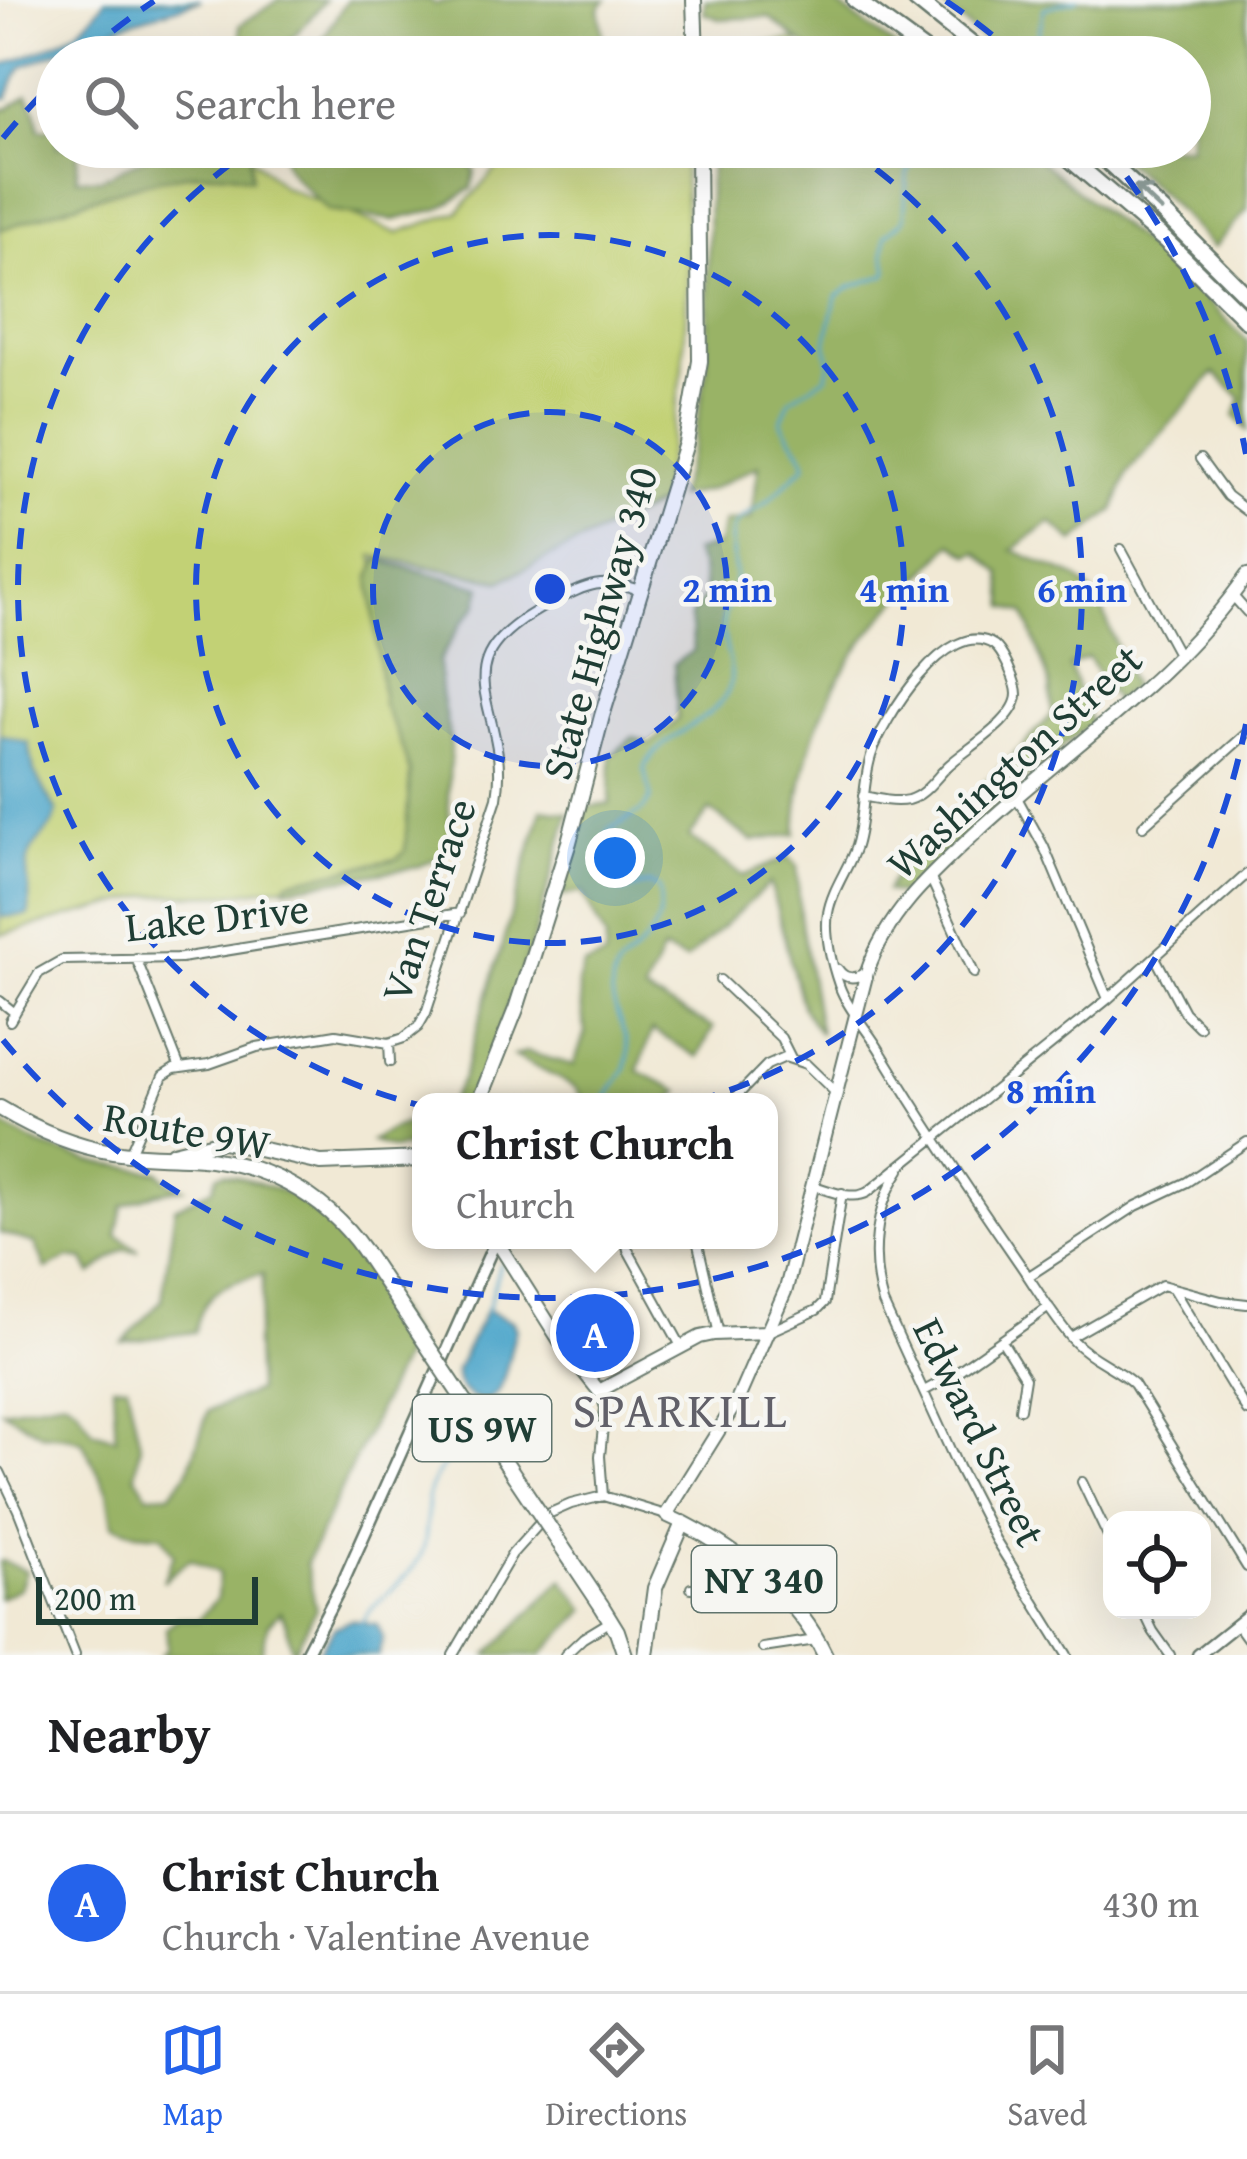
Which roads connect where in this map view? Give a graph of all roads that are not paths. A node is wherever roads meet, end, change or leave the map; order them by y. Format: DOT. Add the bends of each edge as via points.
graph roads {
  1 [pos="694,0"];
  2 [pos="855,0"];
  3 [pos="916,0"];
  4 [pos="695,36"];
  5 [pos="904,36"];
  6 [pos="961,36"];
  7 [pos="698,168"];
  8 [pos="1082,168"];
  9 [pos="1112,168"];
  10 [pos="1196,257"];
  11 [pos="1223,284"];
  12 [pos="1247,296"];
  13 [pos="1247,321"];
  14 [pos="1200,459"];
  15 [pos="1247,511"];
  16 [pos="1121,549"];
  17 [pos="1247,574"];
  18 [pos="640,590"];
  19 [pos="1232,595"];
  20 [pos="1247,612"];
  21 [pos="1179,656"];
  22 [pos="1247,733"];
  23 [pos="863,796"];
  24 [pos="1016,796"];
  25 [pos="1142,826"];
  26 [pos="1247,874"];
  27 [pos="930,877"];
  28 [pos="460,913"];
  29 [pos="136,958"];
  30 [pos="1156,959"];
  31 [pos="833,962"];
  32 [pos="867,972"];
  33 [pos="974,973"];
  34 [pos="720,980"];
  35 [pos="1108,999"];
  36 [pos="0,1001"];
  37 [pos="856,1014"];
  38 [pos="1199,1027"];
  39 [pos="389,1043"];
  40 [pos="791,1058"];
  41 [pos="390,1062"];
  42 [pos="179,1068"];
  43 [pos="482,1093"];
  44 [pos="740,1093"];
  45 [pos="837,1094"];
  46 [pos="0,1108"];
  47 [pos="934,1141"];
  48 [pos="1247,1142"];
  49 [pos="130,1154"];
  50 [pos="170,1157"];
  51 [pos="412,1159"];
  52 [pos="905,1164"];
  53 [pos="814,1186"];
  54 [pos="842,1193"];
  55 [pos="862,1196"];
  56 [pos="878,1223"];
  57 [pos="492,1249"];
  58 [pos="502,1249"];
  59 [pos="628,1249"];
  60 [pos="699,1249"];
  61 [pos="1029,1276"];
  62 [pos="1172,1287"];
  63 [pos="1247,1304"];
  64 [pos="1049,1307"];
  65 [pos="767,1333"];
  66 [pos="719,1334"];
  67 [pos="1071,1337"];
  68 [pos="1002,1341"];
  69 [pos="681,1346"];
  70 [pos="599,1391"];
  71 [pos="924,1391"];
  72 [pos="1020,1409"];
  73 [pos="1247,1411"];
  74 [pos="0,1472"];
  75 [pos="1082,1482"];
  76 [pos="603,1496"];
  77 [pos="666,1515"];
  78 [pos="683,1523"];
  79 [pos="1103,1526"];
  80 [pos="1247,1567"];
  81 [pos="757,1573"];
  82 [pos="691,1588"];
  83 [pos="1147,1619"];
  84 [pos="1242,1620"];
  85 [pos="611,1621"];
  86 [pos="1247,1638"];
  87 [pos="818,1639"];
  88 [pos="763,1648"];
  89 [pos="75,1655"];
  90 [pos="305,1655"];
  91 [pos="453,1655"];
  92 [pos="565,1655"];
  93 [pos="626,1655"];
  94 [pos="646,1655"];
  95 [pos="825,1655"];
  96 [pos="1067,1655"];
  97 [pos="1170,1655"];
  98 [pos="1198,1655"];
  1 -- 4 [label="main road"];
  2 -- 5 [label="highway"];
  3 -- 6 [label="highway"];
  7 -- 18 [label="main road, State Highway 340" via="695,400"];
  8 -- 10 [label="highway"];
  10 -- 9 [label="highway, one-way"];
  10 -- 11 [label="highway"];
  11 -- 12 [label="highway"];
  11 -- 13 [label="highway"];
  14 -- 15 [label="street"];
  16 -- 21 [label="street"];
  17 -- 19 [label="main road, Washington Street"];
  18 -- 28 [label="street, Van Terrace" via="616,582 586,587 508,632 486,657 500,783"];
  18 -- 43 [label="main road, State Highway 340" via="569,842"];
  19 -- 20 [label="street"];
  19 -- 21 [label="main road, Washington Street"];
  21 -- 24 [label="main road, Washington Street"];
  22 -- 25 [label="street"];
  23 -- 23 [label="street" via="915,798 1005,719 1017,694 994,645 955,645 912,684 882,730"];
  23 -- 31 [label="street" via="859,837 828,913"];
  24 -- 27 [label="main road, Washington Street"];
  24 -- 35 [label="street"];
  26 -- 30 [label="street"];
  27 -- 32 [label="main road, Washington Street" via="890,921"];
  27 -- 33 [label="street"];
  28 -- 29 [label="street, Lake Drive" via="181,958"];
  28 -- 39 [label="street, Van Terrace" via="426,1013"];
  29 -- 36 [label="street, Lake Drive" via="55,962 12,1017"];
  29 -- 42 [label="street"];
  30 -- 35 [label="street"];
  30 -- 38 [label="street"];
  31 -- 32 [label="street" via="848,978"];
  31 -- 37 [label="street"];
  32 -- 37 [label="main road, Washington Street"];
  34 -- 40 [label="street" via="781,1038"];
  35 -- 47 [label="street"];
  37 -- 45 [label="main road, Washington Street"];
  37 -- 47 [label="street"];
  39 -- 41 [label="street, Van Terrace"];
  39 -- 42 [label="street, Van Terrace" via="336,1034"];
  40 -- 44 [label="street" via="767,1065"];
  40 -- 45 [label="street"];
  42 -- 49 [label="street" via="163,1076"];
  45 -- 53 [label="main road, Washington Street"];
  46 -- 49 [label="main road, Route 9W / US 9W" via="61,1138"];
  47 -- 52 [label="street"];
  47 -- 61 [label="street"];
  48 -- 61 [label="street"];
  49 -- 50 [label="main road, Route 9W / US 9W"];
  50 -- 51 [label="main road" via="223,1142 321,1163"];
  50 -- 85 [label="main road, Route 9W / US 9W, bridge" via="235,1164 324,1205 364,1251"];
  52 -- 55 [label="street"];
  52 -- 56 [label="street"];
  53 -- 54 [label="street"];
  53 -- 65 [label="main road, Washington Street"];
  54 -- 55 [label="street"];
  54 -- 65 [label="street" via="828,1295 818,1310"];
  55 -- 56 [label="street"];
  56 -- 71 [label="street, Edward Street" via="878,1285"];
  57 -- 90 [label="street"];
  58 -- 70 [label="main road"];
  59 -- 69 [label="street"];
  60 -- 66 [label="street"];
  61 -- 64 [label="street"];
  62 -- 63 [label="street"];
  62 -- 67 [label="street" via="1153,1289"];
  62 -- 73 [label="street"];
  64 -- 67 [label="street"];
  64 -- 68 [label="street"];
  65 -- 66 [label="main road"];
  65 -- 77 [label="main road, NY 340"];
  66 -- 69 [label="main road"];
  67 -- 80 [label="street" via="1134,1384"];
  68 -- 71 [label="street"];
  68 -- 72 [label="street" via="1025,1378"];
  69 -- 70 [label="main road"];
  70 -- 76 [label="street"];
  71 -- 96 [label="street, Edward Street" via="995,1539"];
  74 -- 89 [label="street"];
  75 -- 79 [label="street"];
  76 -- 77 [label="street"];
  76 -- 91 [label="street" via="537,1525"];
  77 -- 78 [label="main road, NY 340"];
  78 -- 81 [label="main road, NY 340"];
  78 -- 94 [label="main road" via="655,1588"];
  81 -- 82 [label="street" via="732,1587"];
  81 -- 87 [label="main road, NY 340"];
  83 -- 97 [label="street"];
  84 -- 86 [label="street"];
  84 -- 98 [label="street"];
  85 -- 92 [label="street"];
  85 -- 93 [label="main road, Route 9W / US 9W"];
  87 -- 88 [label="street"];
  87 -- 95 [label="main road, NY 340"];
}
